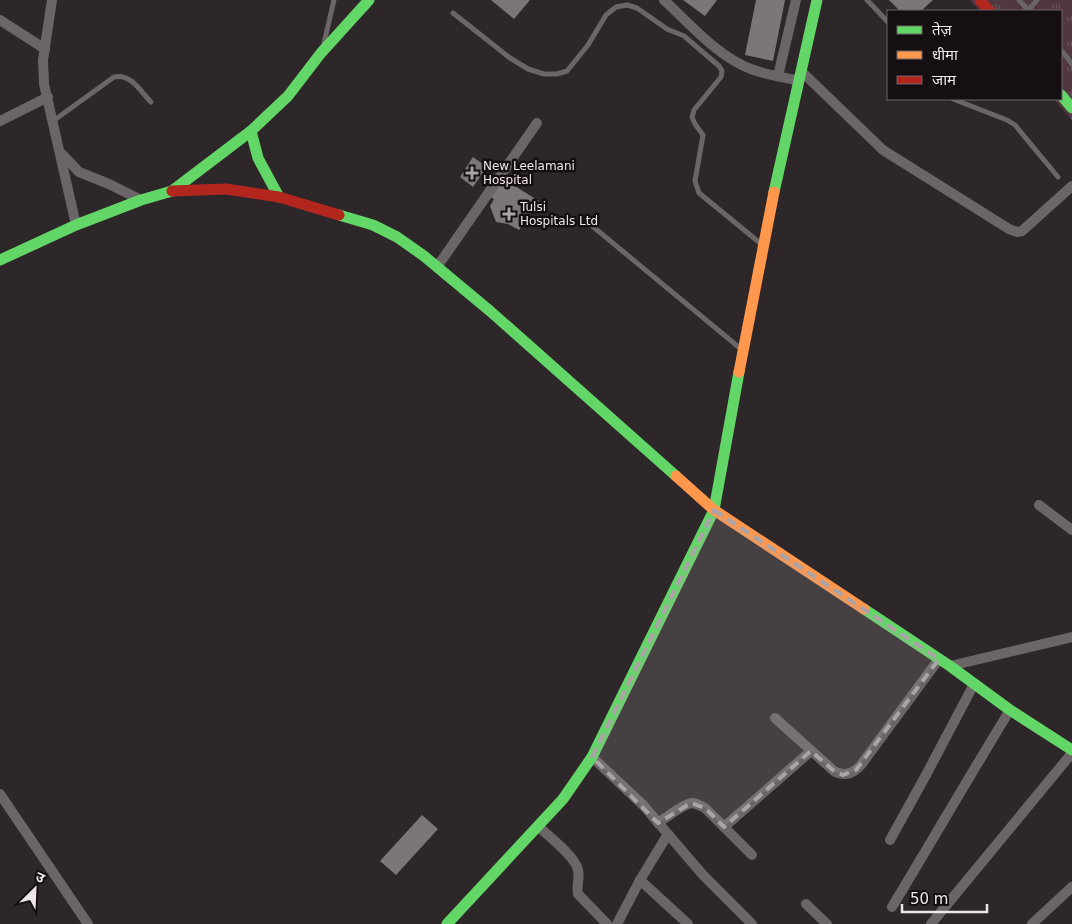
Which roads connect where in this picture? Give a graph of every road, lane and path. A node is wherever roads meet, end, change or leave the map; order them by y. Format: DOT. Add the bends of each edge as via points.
graph roads {
  1 [pos="52,0"];
  2 [pos="334,0"];
  3 [pos="369,0"];
  4 [pos="664,0"];
  5 [pos="796,0"];
  6 [pos="817,0"];
  7 [pos="866,0"];
  8 [pos="980,0"];
  9 [pos="1019,0"];
  10 [pos="988,10"];
  11 [pos="1028,10"];
  12 [pos="454,12"];
  13 [pos="0,20"];
  14 [pos="887,21"];
  15 [pos="45,48"];
  16 [pos="1062,51"];
  17 [pos="322,53"];
  18 [pos="1072,64"];
  19 [pos="778,76"];
  20 [pos="800,76"];
  21 [pos="48,97"];
  22 [pos="956,100"];
  23 [pos="151,102"];
  24 [pos="0,121"];
  25 [pos="53,122"];
  26 [pos="537,123"];
  27 [pos="251,131"];
  28 [pos="60,152"];
  29 [pos="1058,177"];
  30 [pos="1072,186"];
  31 [pos="172,191"];
  32 [pos="279,197"];
  33 [pos="142,200"];
  34 [pos="76,224"];
  35 [pos="591,225"];
  36 [pos="763,246"];
  37 [pos="0,260"];
  38 [pos="437,267"];
  39 [pos="743,351"];
  40 [pos="1039,505"];
  41 [pos="714,510"];
  42 [pos="1072,530"];
  43 [pos="1072,637"];
  44 [pos="939,659"];
  45 [pos="950,666"];
  46 [pos="974,684"];
  47 [pos="1010,710"];
  48 [pos="775,718"];
  49 [pos="811,751"];
  50 [pos="1072,752"];
  51 [pos="592,757"];
  52 [pos="0,794"];
  53 [pos="658,823"];
  54 [pos="538,826"];
  55 [pos="724,827"];
  56 [pos="668,834"];
  57 [pos="890,840"];
  58 [pos="752,855"];
  59 [pos="640,880"];
  60 [pos="1072,888"];
  61 [pos="806,904"];
  62 [pos="892,907"];
  63 [pos="1036,923"];
  64 [pos="88,924"];
  65 [pos="447,924"];
  66 [pos="607,924"];
  67 [pos="617,924"];
  68 [pos="688,924"];
  69 [pos="752,924"];
  70 [pos="827,924"];
  71 [pos="931,924"];
  1 -- 15 [label="street"];
  2 -- 17 [label="lane"];
  3 -- 17 [label="street"];
  4 -- 19 [label="street" via="723,54 752,69"];
  5 -- 19 [label="street"];
  6 -- 20 [label="street"];
  7 -- 14 [label="lane"];
  8 -- 10 [label="street"];
  9 -- 11 [label="lane"];
  12 -- 36 [label="lane" via="510,58 544,74 567,70 616,6 637,8 691,41 722,71 692,117 703,135 694,181 696,187 699,193"];
  13 -- 15 [label="street"];
  15 -- 21 [label="street" via="43,70"];
  16 -- 18 [label="lane"];
  17 -- 27 [label="street" via="288,96"];
  19 -- 20 [label="street"];
  20 -- 30 [label="street" via="883,150 1009,229 1022,231"];
  20 -- 36 [label="street"];
  21 -- 24 [label="street"];
  21 -- 25 [label="street"];
  22 -- 29 [label="lane" via="1015,124"];
  23 -- 25 [label="lane" via="131,80 114,77"];
  25 -- 28 [label="street"];
  26 -- 38 [label="street"];
  27 -- 31 [label="street"];
  27 -- 32 [label="street" via="259,163"];
  28 -- 33 [label="street" via="79,172"];
  28 -- 34 [label="street"];
  31 -- 32 [label="street" via="226,189"];
  31 -- 33 [label="street"];
  32 -- 38 [label="street" via="373,226 397,237"];
  33 -- 34 [label="street"];
  34 -- 37 [label="street"];
  35 -- 39 [label="lane"];
  36 -- 39 [label="street"];
  38 -- 41 [label="street"];
  39 -- 41 [label="street"];
  40 -- 42 [label="street"];
  41 -- 44 [label="street"];
  41 -- 51 [label="street"];
  43 -- 45 [label="street"];
  44 -- 45 [label="street"];
  44 -- 49 [label="street" via="856,770 843,775 835,772"];
  45 -- 46 [label="street"];
  46 -- 47 [label="street"];
  46 -- 57 [label="street"];
  47 -- 50 [label="street"];
  47 -- 62 [label="street"];
  48 -- 49 [label="street"];
  49 -- 55 [label="street"];
  50 -- 71 [label="street"];
  51 -- 53 [label="street"];
  51 -- 54 [label="street" via="563,799"];
  52 -- 64 [label="street"];
  53 -- 55 [label="street" via="691,803 705,808"];
  53 -- 56 [label="street"];
  54 -- 65 [label="street"];
  54 -- 66 [label="street" via="576,863 578,894"];
  55 -- 58 [label="street"];
  56 -- 59 [label="street"];
  56 -- 69 [label="street"];
  59 -- 67 [label="street"];
  59 -- 68 [label="street"];
  60 -- 63 [label="street"];
  61 -- 70 [label="street"];
}
